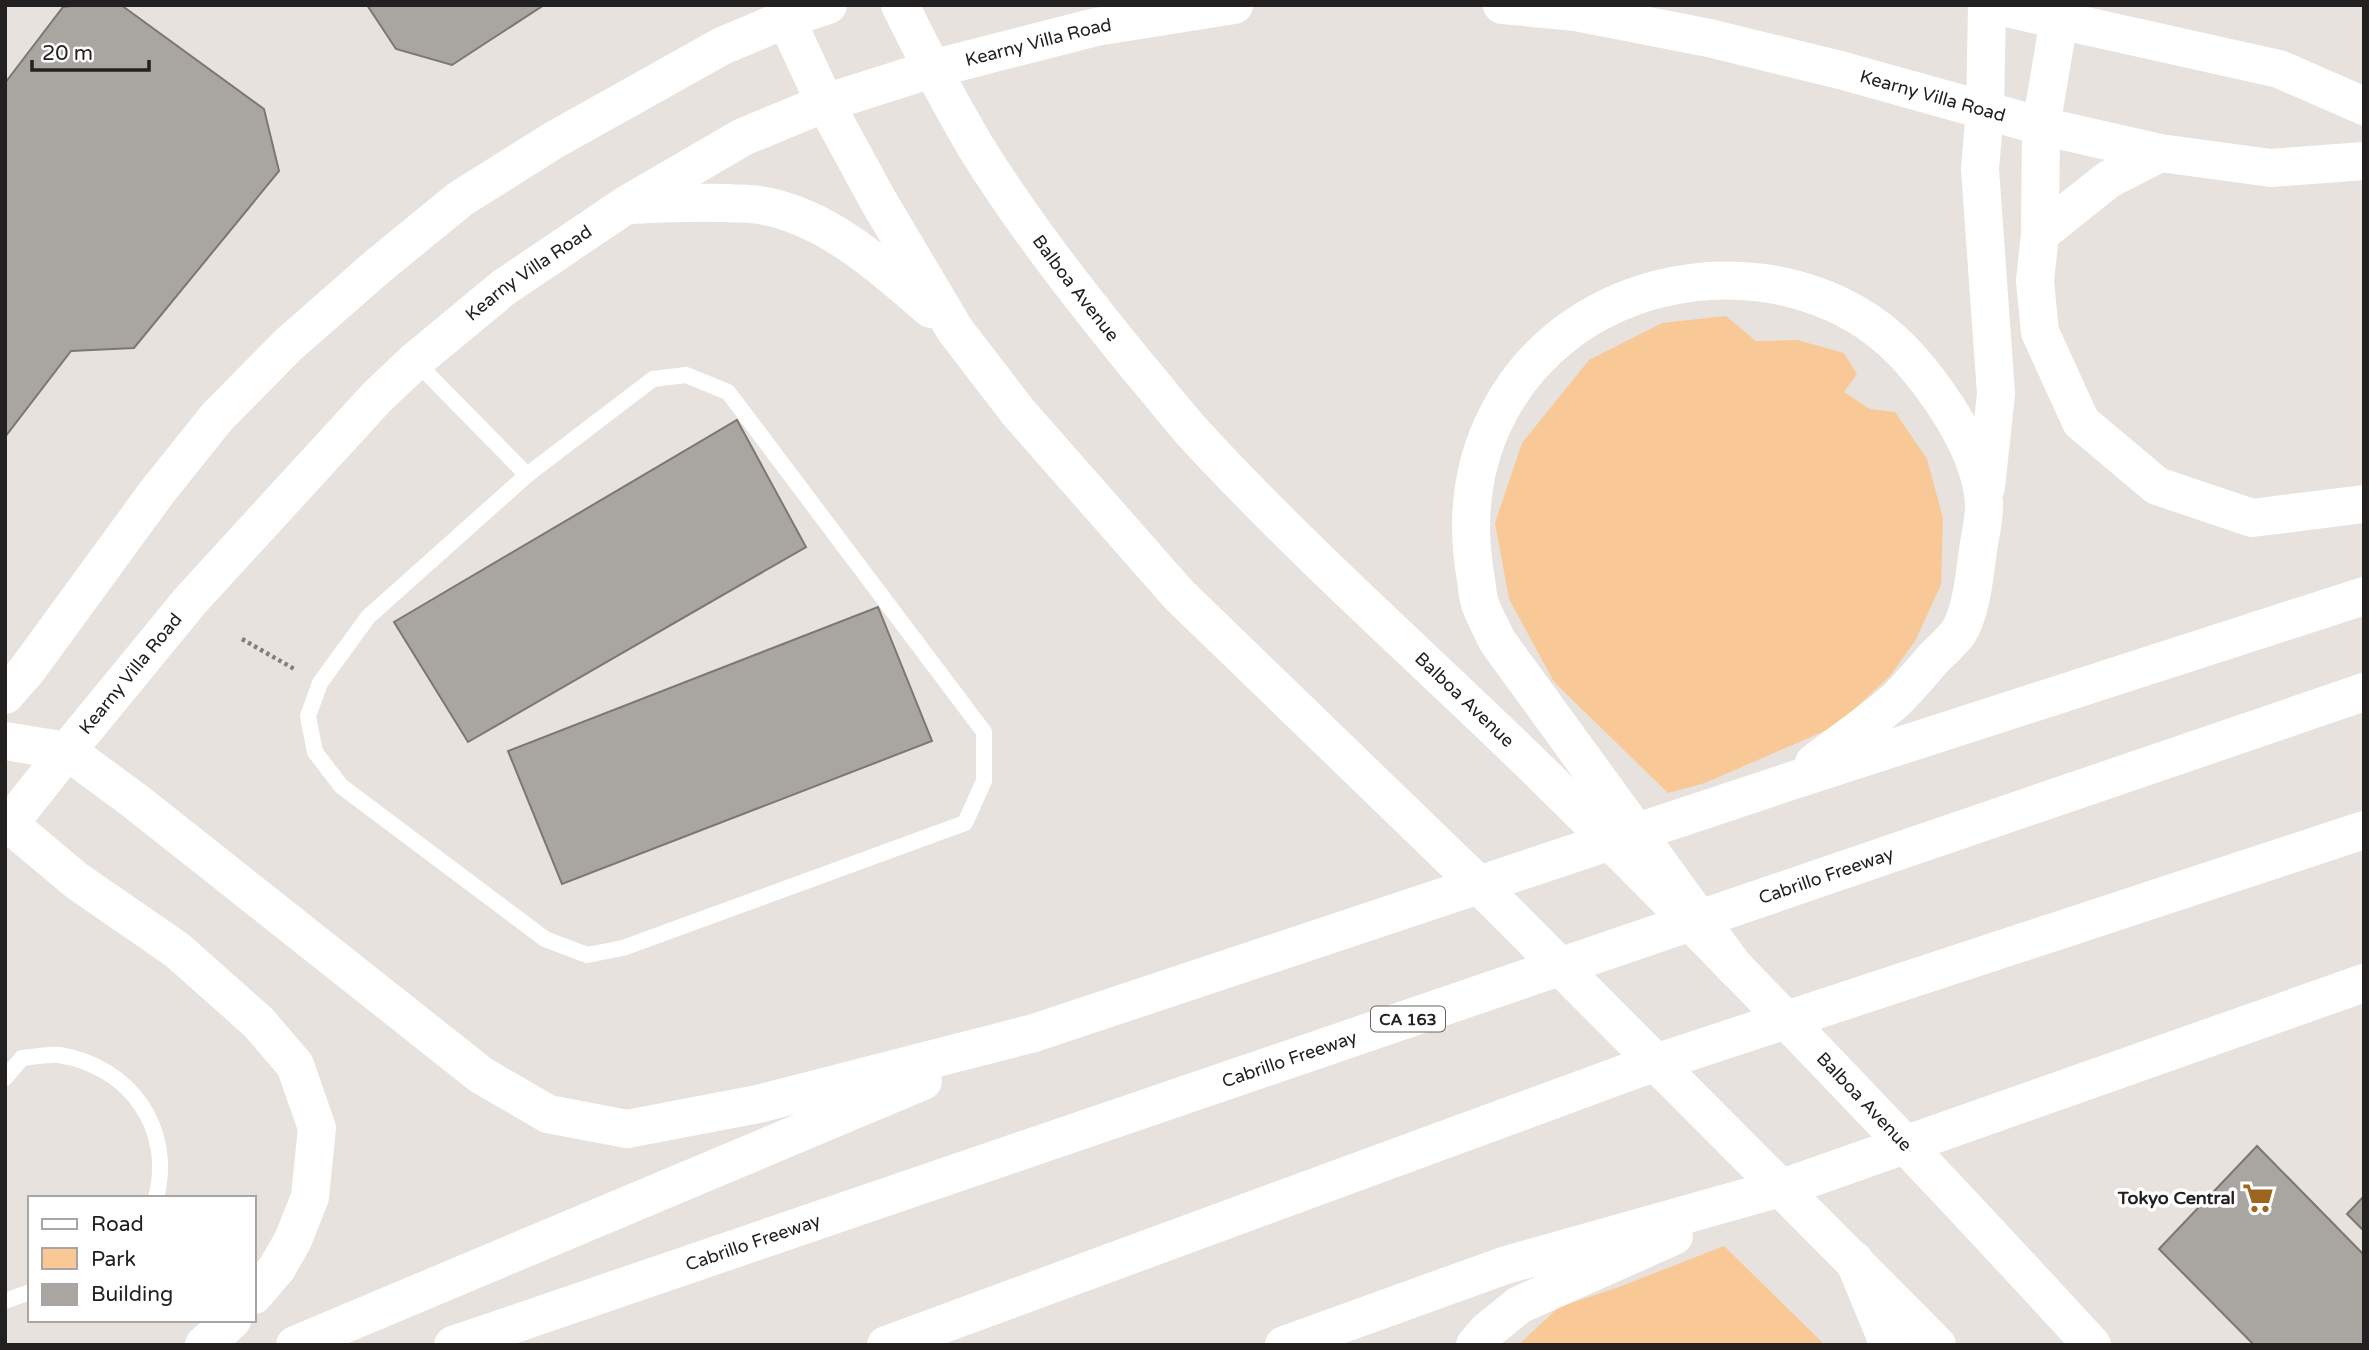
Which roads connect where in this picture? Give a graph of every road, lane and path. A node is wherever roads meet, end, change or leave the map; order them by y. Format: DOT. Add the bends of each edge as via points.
graph roads {
  1 [pos="828,5"];
  2 [pos="900,5"];
  3 [pos="1234,5"];
  4 [pos="1502,5"];
  5 [pos="1987,5"];
  6 [pos="1994,5"];
  7 [pos="783,12"];
  8 [pos="2059,20"];
  9 [pos="932,69"];
  10 [pos="825,103"];
  11 [pos="2364,106"];
  12 [pos="1985,110"];
  13 [pos="2041,126"];
  14 [pos="2160,153"];
  15 [pos="2364,161"];
  16 [pos="626,205"];
  17 [pos="2040,234"];
  18 [pos="955,330"];
  19 [pos="415,362"];
  20 [pos="527,475"];
  21 [pos="1984,503"];
  22 [pos="2364,504"];
  23 [pos="2364,596"];
  24 [pos="242,639"];
  25 [pos="320,683"];
  26 [pos="2364,692"];
  27 [pos="5,695"];
  28 [pos="5,741"];
  29 [pos="67,751"];
  30 [pos="1791,781"];
  31 [pos="6,823"];
  32 [pos="2364,830"];
  33 [pos="1735,968"];
  34 [pos="2364,983"];
  35 [pos="1034,1033"];
  36 [pos="5,1078"];
  37 [pos="1791,1185"];
  38 [pos="157,1196"];
  39 [pos="1854,1260"];
  40 [pos="28,1293"];
  41 [pos="256,1293"];
  42 [pos="5,1301"];
  43 [pos="230,1322"];
  44 [pos="204,1345"];
  45 [pos="295,1345"];
  46 [pos="453,1345"];
  47 [pos="886,1345"];
  48 [pos="1284,1345"];
  49 [pos="1475,1345"];
  50 [pos="1889,1345"];
  51 [pos="1937,1345"];
  52 [pos="2092,1345"];
  1 -- 7 [label="main road"];
  2 -- 9 [label="main road, Balboa Avenue"];
  3 -- 9 [label="main road, Kearny Villa Road" via="1096,27"];
  4 -- 12 [label="main road, Kearny Villa Road" via="1576,12 1709,38"];
  5 -- 12 [label="main road"];
  6 -- 8 [label="main road"];
  7 -- 10 [label="main road"];
  7 -- 27 [label="main road" via="554,140 460,199 288,345 217,416"];
  8 -- 11 [label="main road" via="2278,69"];
  8 -- 13 [label="main road"];
  9 -- 10 [label="main road, Kearny Villa Road"];
  9 -- 33 [label="main road, Balboa Avenue" via="977,149 1030,228 1193,433 1298,542 1533,765"];
  10 -- 16 [label="main road, Kearny Villa Road" via="743,137"];
  10 -- 18 [label="main road"];
  12 -- 13 [label="main road, Kearny Villa Road"];
  12 -- 21 [label="main road" via="1979,169 1996,394"];
  13 -- 14 [label="main road, Kearny Villa Road"];
  13 -- 17 [label="main road"];
  14 -- 15 [label="main road, Kearny Villa Road" via="2271,168"];
  14 -- 17 [label="main road" via="2109,179"];
  16 -- 18 [label="main road" via="692,202 785,210 829,230 879,265"];
  16 -- 19 [label="main road, Kearny Villa Road" via="503,288"];
  17 -- 22 [label="main road" via="2035,281 2040,332 2081,422 2147,478 2157,486 2252,518"];
  18 -- 39 [label="main road" via="1018,412 1179,595 1483,889"];
  19 -- 20 [label="lane"];
  19 -- 29 [label="main road, Kearny Villa Road" via="377,397 190,601"];
  20 -- 25 [label="lane" via="368,617"];
  20 -- 25 [label="lane" via="653,379 687,375 729,392 984,732 984,781 965,822 623,948 587,955 545,939 341,786 316,752 308,716"];
  21 -- 30 [label="main road" via="1973,589 1959,631 1895,700"];
  21 -- 33 [label="main road" via="1969,450 1915,363 1881,331 1835,303 1779,286 1723,279 1675,284 1603,309 1544,351 1498,412 1478,462 1470,504 1480,602 1498,642"];
  23 -- 30 [label="main road"];
  24 -- 25 [label="path"];
  26 -- 46 [label="main road, Cabrillo Freeway / CA 163"];
  28 -- 29 [label="main road"];
  29 -- 31 [label="main road, Kearny Villa Road"];
  29 -- 35 [label="main road" via="481,1075 548,1114 627,1129 758,1104"];
  30 -- 35 [label="main road"];
  31 -- 41 [label="main road" via="77,881 177,950 258,1022 295,1065 317,1128 310,1197 293,1240"];
  32 -- 47 [label="main road" via="1633,1070"];
  33 -- 52 [label="main road, Balboa Avenue" via="1903,1140"];
  34 -- 37 [label="main road"];
  35 -- 45 [label="main road"];
  36 -- 38 [label="lane" via="22,1058 57,1055 92,1064 122,1082 145,1110 159,1143 161,1179"];
  37 -- 48 [label="main road" via="1506,1265"];
  37 -- 49 [label="main road" via="1519,1305"];
  39 -- 50 [label="main road"];
  39 -- 51 [label="main road"];
  40 -- 42 [label="lane"];
  43 -- 44 [label="main road"];
}
